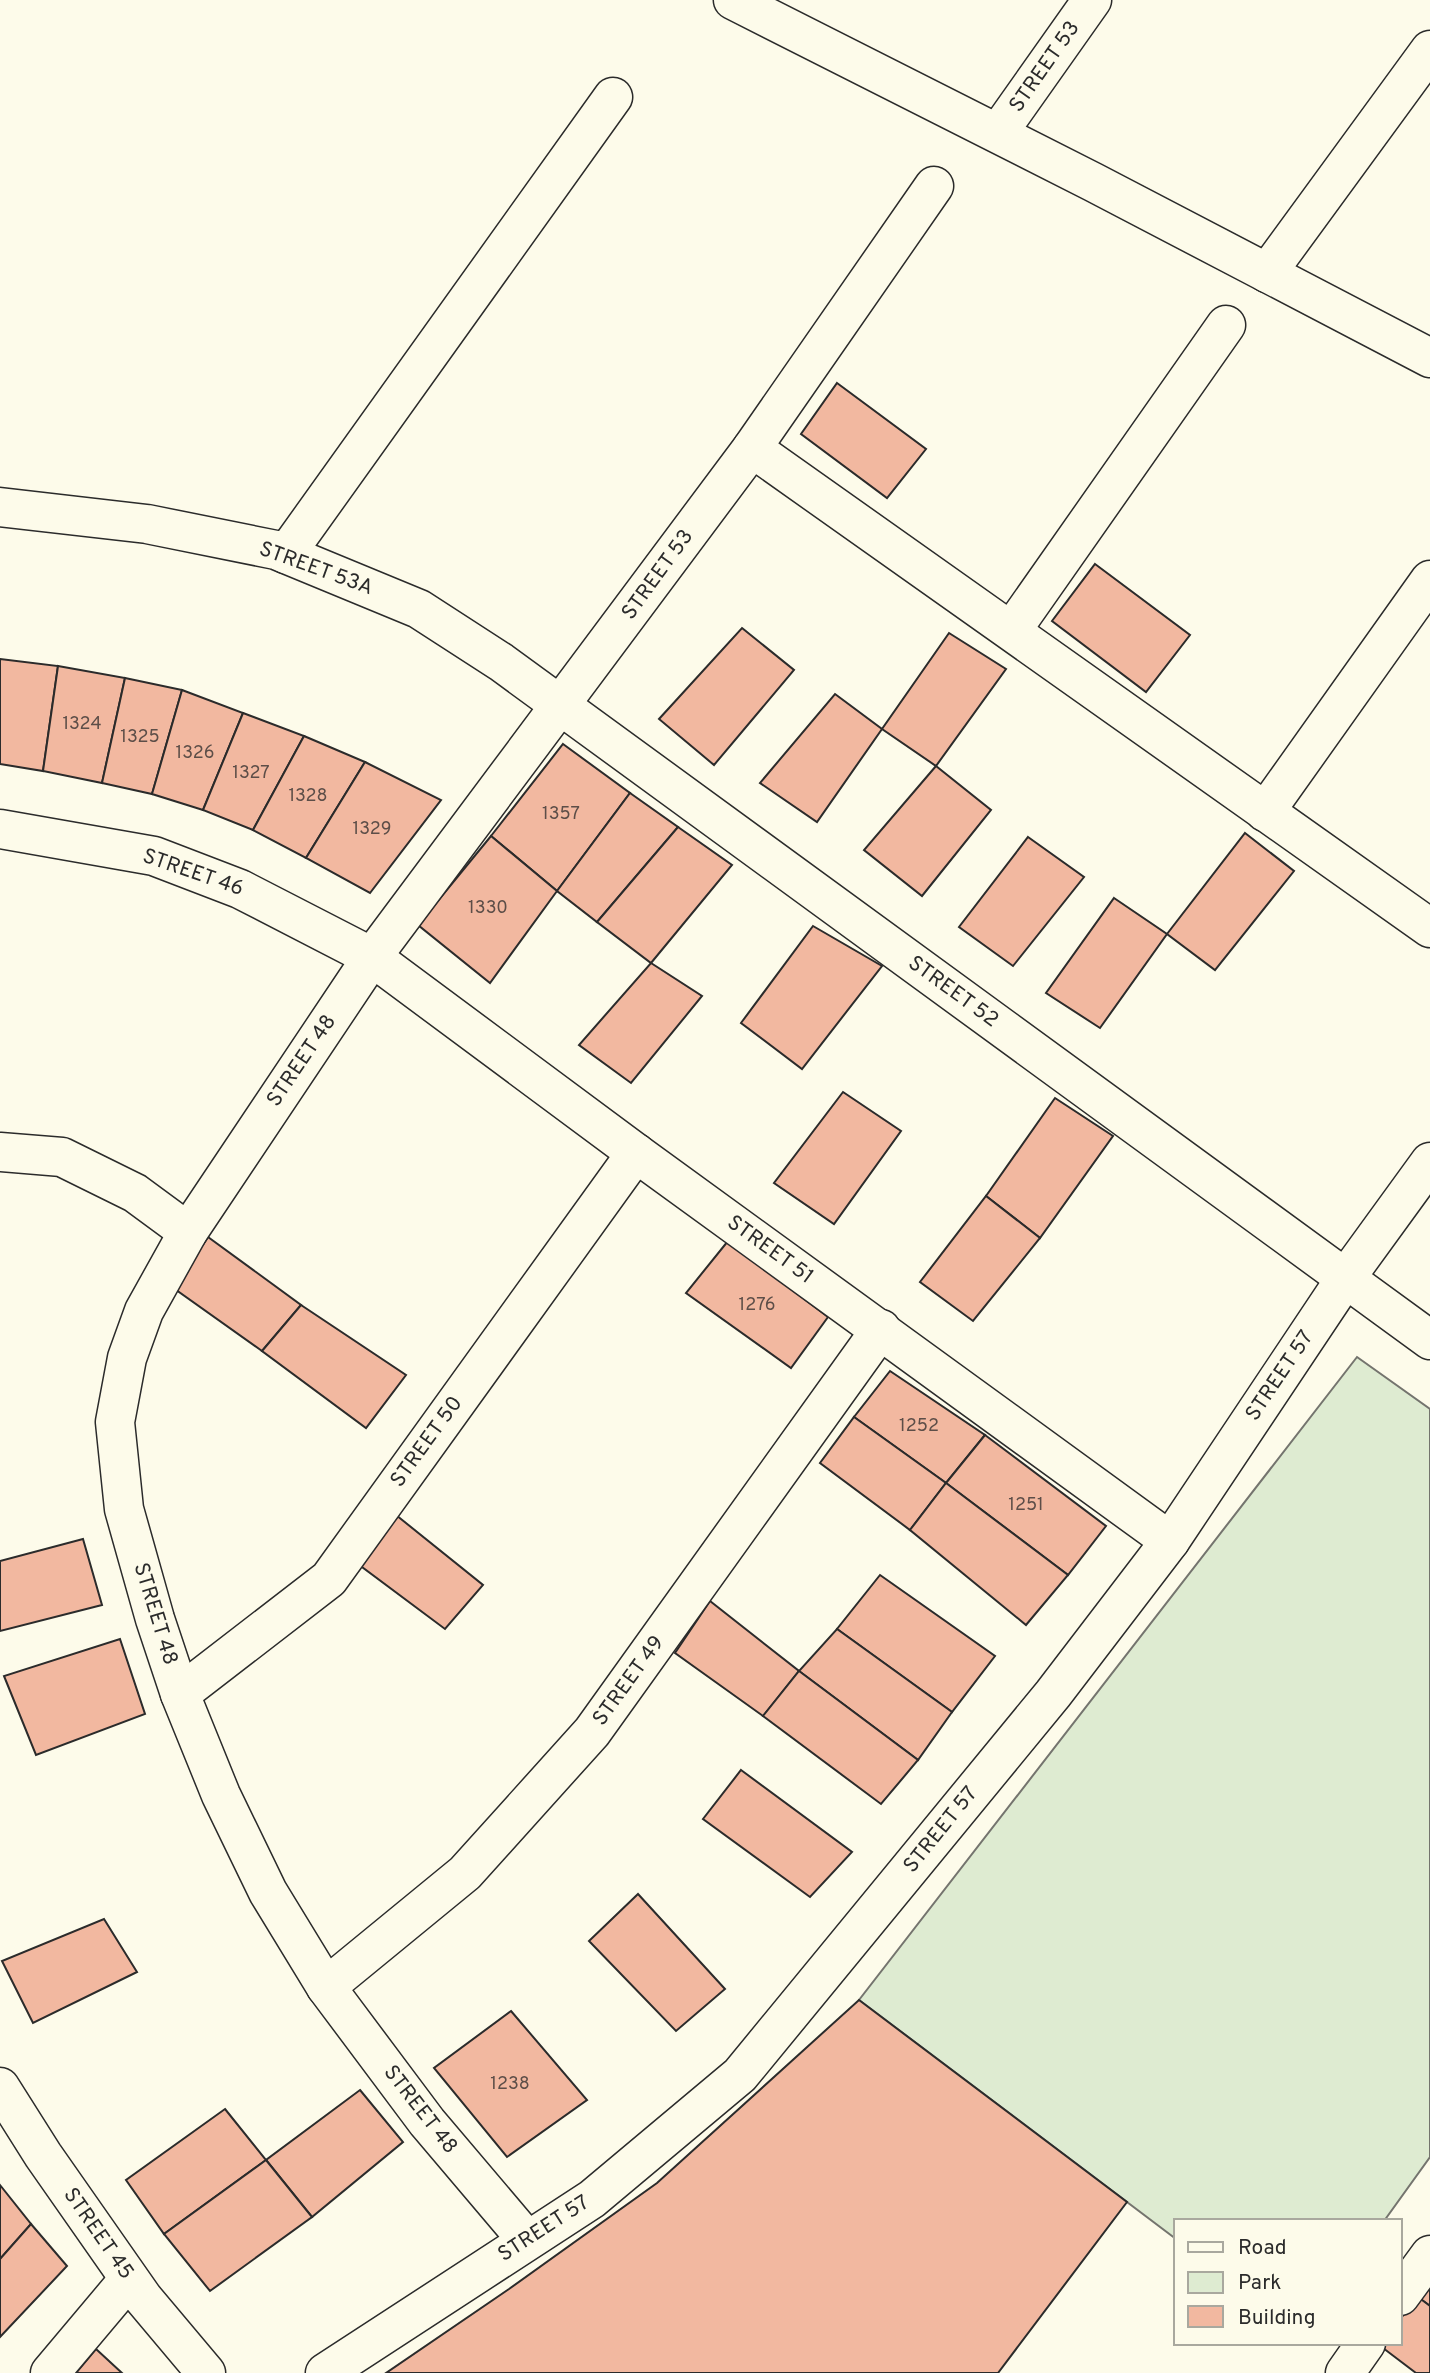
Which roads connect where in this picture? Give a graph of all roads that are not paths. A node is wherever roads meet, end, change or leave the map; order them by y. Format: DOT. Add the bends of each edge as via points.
graph roads {
  1 [pos="733,0"];
  2 [pos="1092,0"];
  3 [pos="1430,50"];
  4 [pos="613,97"];
  5 [pos="998,133"];
  6 [pos="934,186"];
  7 [pos="1267,273"];
  8 [pos="1226,325"];
  9 [pos="1430,358"];
  10 [pos="752,448"];
  11 [pos="0,507"];
  12 [pos="286,554"];
  13 [pos="1430,580"];
  14 [pos="1012,631"];
  15 [pos="561,705"];
  16 [pos="1265,812"];
  17 [pos="0,829"];
  18 [pos="1430,928"];
  19 [pos="372,957"];
  20 [pos="0,1152"];
  21 [pos="636,1153"];
  22 [pos="1430,1162"];
  23 [pos="188,1232"];
  24 [pos="1345,1279"];
  25 [pos="881,1329"];
  26 [pos="1430,1340"];
  27 [pos="1170,1541"];
  28 [pos="180,1694"];
  29 [pos="327,1987"];
  30 [pos="0,2087"];
  31 [pos="527,2240"];
  32 [pos="1430,2255"];
  33 [pos="129,2279"];
  34 [pos="1402,2293"];
  35 [pos="1365,2345"];
  36 [pos="50,2373"];
  37 [pos="206,2373"];
  38 [pos="325,2373"];
  39 [pos="1345,2373"];
  1 -- 5 [label="street"];
  2 -- 5 [label="street, STREET 53"];
  3 -- 7 [label="street"];
  4 -- 12 [label="street"];
  5 -- 7 [label="street"];
  6 -- 10 [label="street, STREET 53"];
  7 -- 9 [label="street"];
  8 -- 14 [label="street"];
  10 -- 14 [label="street"];
  10 -- 15 [label="street, STREET 53"];
  11 -- 12 [label="street, STREET 53A" via="146,524"];
  12 -- 15 [label="street, STREET 53A" via="419,609"];
  13 -- 16 [label="street"];
  14 -- 16 [label="street"];
  15 -- 19 [label="street, STREET 53"];
  15 -- 24 [label="street, STREET 52"];
  16 -- 18 [label="street"];
  17 -- 19 [label="street, STREET 46" via="155,856 240,889"];
  19 -- 21 [label="street, STREET 51"];
  19 -- 23 [label="street, STREET 48"];
  20 -- 23 [label="street" via="62,1157 135,1193"];
  21 -- 25 [label="street, STREET 51"];
  21 -- 28 [label="street, STREET 50" via="329,1579"];
  22 -- 24 [label="street, STREET 57"];
  23 -- 28 [label="street, STREET 48" via="144,1311 127,1358 115,1422 124,1508"];
  24 -- 26 [label="street, STREET 52"];
  24 -- 27 [label="street, STREET 57"];
  25 -- 27 [label="street, STREET 51"];
  25 -- 29 [label="street, STREET 49" via="592,1732 465,1873"];
  27 -- 31 [label="street, STREET 57" via="1053,1694 740,2075 592,2199"];
  28 -- 29 [label="street, STREET 48" via="221,1795 268,1892"];
  29 -- 31 [label="street, STREET 48" via="427,2122"];
  30 -- 33 [label="street, STREET 45"];
  31 -- 38 [label="street, STREET 57"];
  32 -- 34 [label="street"];
  33 -- 36 [label="street"];
  33 -- 37 [label="street, STREET 45"];
  35 -- 39 [label="street"];
}
